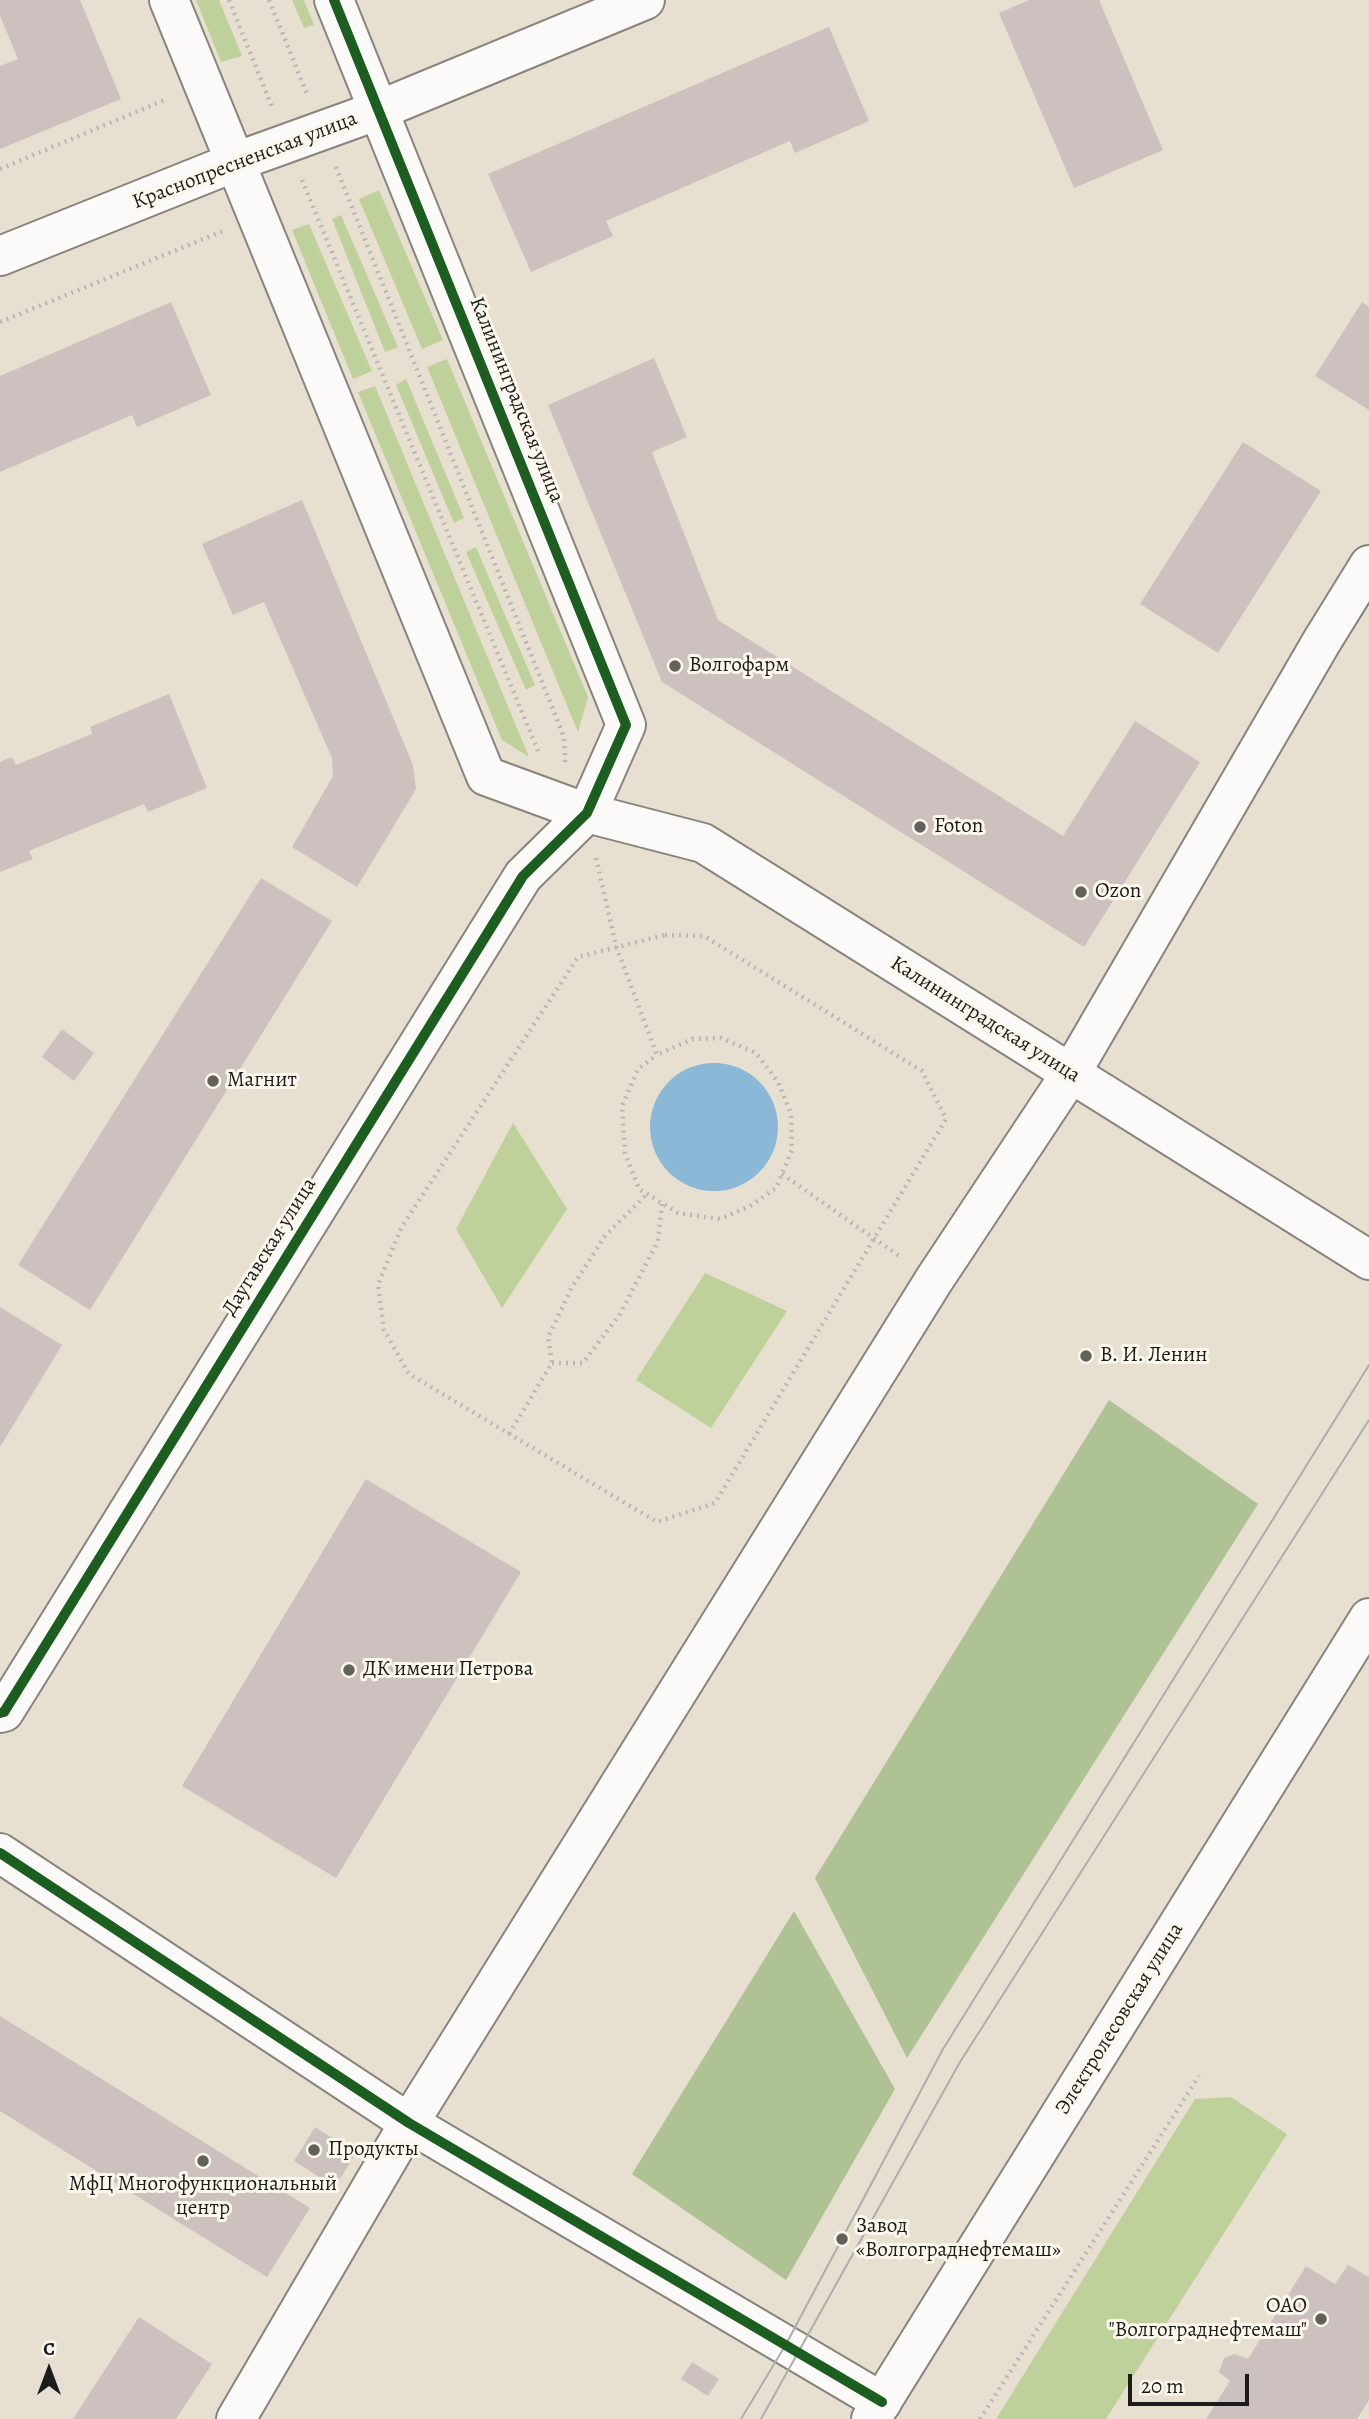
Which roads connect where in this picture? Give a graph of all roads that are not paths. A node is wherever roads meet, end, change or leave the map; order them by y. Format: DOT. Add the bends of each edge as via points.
graph roads {
  1 [pos="169,0"];
  2 [pos="334,0"];
  3 [pos="645,0"];
  4 [pos="379,110"];
  5 [pos="235,162"];
  6 [pos="0,256"];
  7 [pos="1369,565"];
  8 [pos="587,813"];
  9 [pos="1070,1073"];
  10 [pos="1369,1260"];
  11 [pos="1369,1618"];
  12 [pos="0,1713"];
  13 [pos="0,1853"];
  14 [pos="409,2123"];
  15 [pos="876,2411"];
  16 [pos="236,2419"];
  1 -- 5 [label="street, Калининградская улица"];
  2 -- 4 [label="street, Калининградская улица"];
  3 -- 4 [label="street, Краснопресненская улица"];
  4 -- 5 [label="street, Краснопресненская улица"];
  4 -- 8 [label="street, Калининградская улица" via="626,725"];
  5 -- 6 [label="street, Краснопресненская улица"];
  5 -- 8 [label="street, Калининградская улица" via="486,776"];
  7 -- 9 [label="street"];
  8 -- 9 [label="street, Калининградская улица" via="703,843"];
  8 -- 12 [label="street, Даугавская улица" via="523,876"];
  9 -- 10 [label="street, Калининградская улица"];
  9 -- 14 [label="street" via="934,1280"];
  11 -- 15 [label="street, Электролесовская улица"];
  13 -- 14 [label="street"];
  14 -- 15 [label="street"];
  14 -- 16 [label="street"];
}
